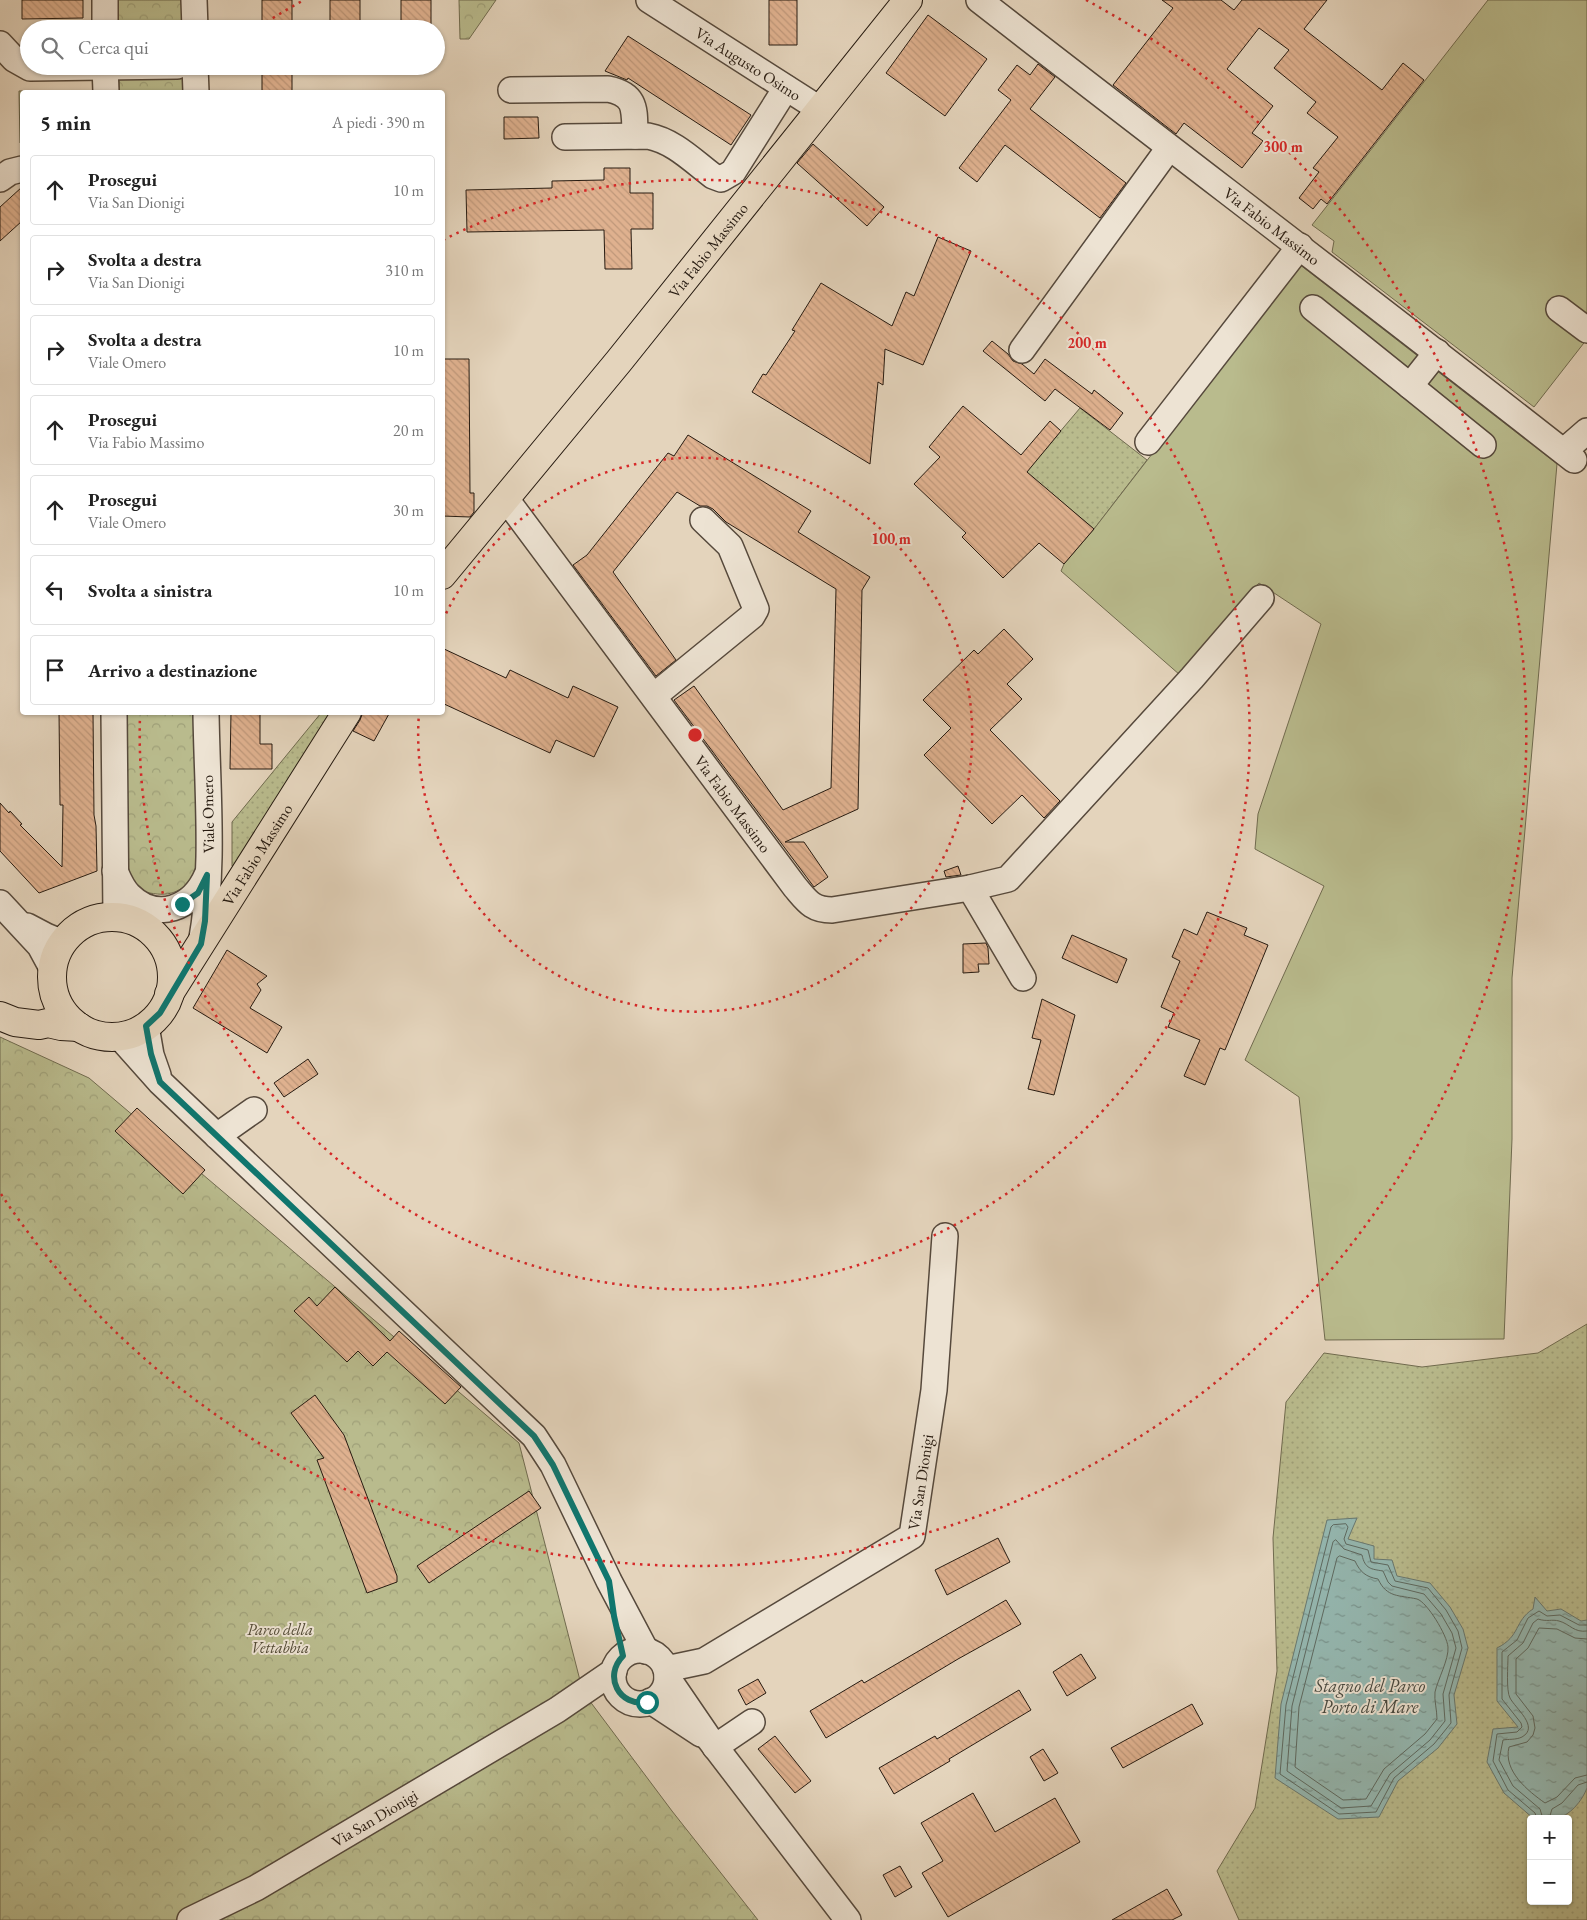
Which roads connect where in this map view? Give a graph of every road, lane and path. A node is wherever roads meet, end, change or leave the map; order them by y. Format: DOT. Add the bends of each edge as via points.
graph roads {
  1 [pos="104,0"];
  2 [pos="194,0"];
  3 [pos="649,0"];
  4 [pos="908,0"];
  5 [pos="979,0"];
  6 [pos="105,20"];
  7 [pos="195,20"];
  8 [pos="0,44"];
  9 [pos="20,62"];
  10 [pos="105,75"];
  11 [pos="195,75"];
  12 [pos="786,88"];
  13 [pos="106,90"];
  14 [pos="196,90"];
  15 [pos="511,90"];
  16 [pos="821,110"];
  17 [pos="566,136"];
  18 [pos="635,136"];
  19 [pos="1169,148"];
  20 [pos="20,170"];
  21 [pos="0,179"];
  22 [pos="1300,246"];
  23 [pos="1313,308"];
  24 [pos="1559,309"];
  25 [pos="1587,330"];
  26 [pos="1022,350"];
  27 [pos="1437,352"];
  28 [pos="1410,386"];
  29 [pos="1587,431"];
  30 [pos="1148,442"];
  31 [pos="1483,445"];
  32 [pos="506,499"];
  33 [pos="703,520"];
  34 [pos="445,571"];
  35 [pos="1261,598"];
  36 [pos="654,696"];
  37 [pos="114,715"];
  38 [pos="206,715"];
  39 [pos="345,715"];
  40 [pos="115,871"];
  41 [pos="207,875"];
  42 [pos="970,888"];
  43 [pos="7,911"];
  44 [pos="116,917"];
  45 [pos="63,943"];
  46 [pos="201,944"];
  47 [pos="52,970"];
  48 [pos="1023,978"];
  49 [pos="168,996"];
  50 [pos="53,1012"];
  51 [pos="0,1016"];
  52 [pos="146,1026"];
  53 [pos="119,1036"];
  54 [pos="160,1082"];
  55 [pos="254,1110"];
  56 [pos="218,1136"];
  57 [pos="945,1236"];
  58 [pos="625,1668"];
  59 [pos="666,1673"];
  60 [pos="651,1701"];
  61 [pos="752,1722"];
  62 [pos="712,1744"];
  63 [pos="190,1920"];
  64 [pos="848,1920"];
  1 -- 6 [label="street"];
  2 -- 7 [label="street"];
  3 -- 12 [label="street, Via Augusto Osimo"];
  4 -- 16 [label="main road, Via Fabio Massimo"];
  5 -- 19 [label="street, Via Fabio Massimo"];
  8 -- 9 [label="street"];
  10 -- 13 [label="street"];
  11 -- 14 [label="street"];
  12 -- 16 [label="street, Via Augusto Osimo"];
  12 -- 18 [label="street" via="733,172 721,179 661,138"];
  15 -- 18 [label="street" via="618,91 632,102"];
  16 -- 32 [label="main road, Via Fabio Massimo"];
  17 -- 18 [label="street"];
  19 -- 22 [label="street, Via Fabio Massimo"];
  19 -- 26 [label="street"];
  20 -- 21 [label="street"];
  22 -- 27 [label="street, Via Fabio Massimo"];
  22 -- 30 [label="street"];
  23 -- 28 [label="street"];
  24 -- 25 [label="street"];
  27 -- 28 [label="street"];
  27 -- 29 [label="street, Via Fabio Massimo" via="1568,460"];
  28 -- 31 [label="street"];
  32 -- 34 [label="main road, Via Fabio Massimo"];
  32 -- 36 [label="street, Via Fabio Massimo"];
  33 -- 36 [label="street" via="730,546 756,609 752,616"];
  35 -- 42 [label="street, Via Fabio Massimo" via="1008,879"];
  36 -- 42 [label="street, Via Fabio Massimo" via="810,904 821,910 832,910"];
  37 -- 40 [label="street"];
  38 -- 41 [label="street, Viale Omero"];
  39 -- 46 [label="main road, Via Fabio Massimo"];
  40 -- 41 [label="street" via="123,888 136,901 164,909 191,900"];
  40 -- 44 [label="street"];
  41 -- 46 [label="street, Viale Omero"];
  42 -- 48 [label="street"];
  43 -- 45 [label="street"];
  43 -- 47 [label="street" via="40,946"];
  44 -- 45 [label="main road" via="89,922 77,928"];
  44 -- 49 [label="main road" via="142,925 162,944 171,970"];
  45 -- 47 [label="main road"];
  46 -- 49 [label="main road, Via Fabio Massimo"];
  47 -- 50 [label="main road"];
  49 -- 52 [label="main road" via="160,1013"];
  50 -- 51 [label="main road" via="39,1025"];
  50 -- 53 [label="main road" via="98,1035"];
  52 -- 53 [label="main road"];
  52 -- 54 [label="street"];
  53 -- 54 [label="street"];
  54 -- 56 [label="street"];
  55 -- 56 [label="street"];
  56 -- 58 [label="street" via="534,1436 553,1465 609,1581"];
  57 -- 59 [label="street, Via San Dionigi" via="934,1390 912,1536 704,1661"];
  58 -- 59 [label="street" via="658,1657"];
  58 -- 60 [label="street" via="628,1700 640,1704"];
  58 -- 63 [label="street, Via San Dionigi" via="256,1888"];
  59 -- 60 [label="street" via="663,1691"];
  59 -- 62 [label="street"];
  60 -- 62 [label="street"];
  61 -- 62 [label="street"];
  62 -- 64 [label="street"];
}
